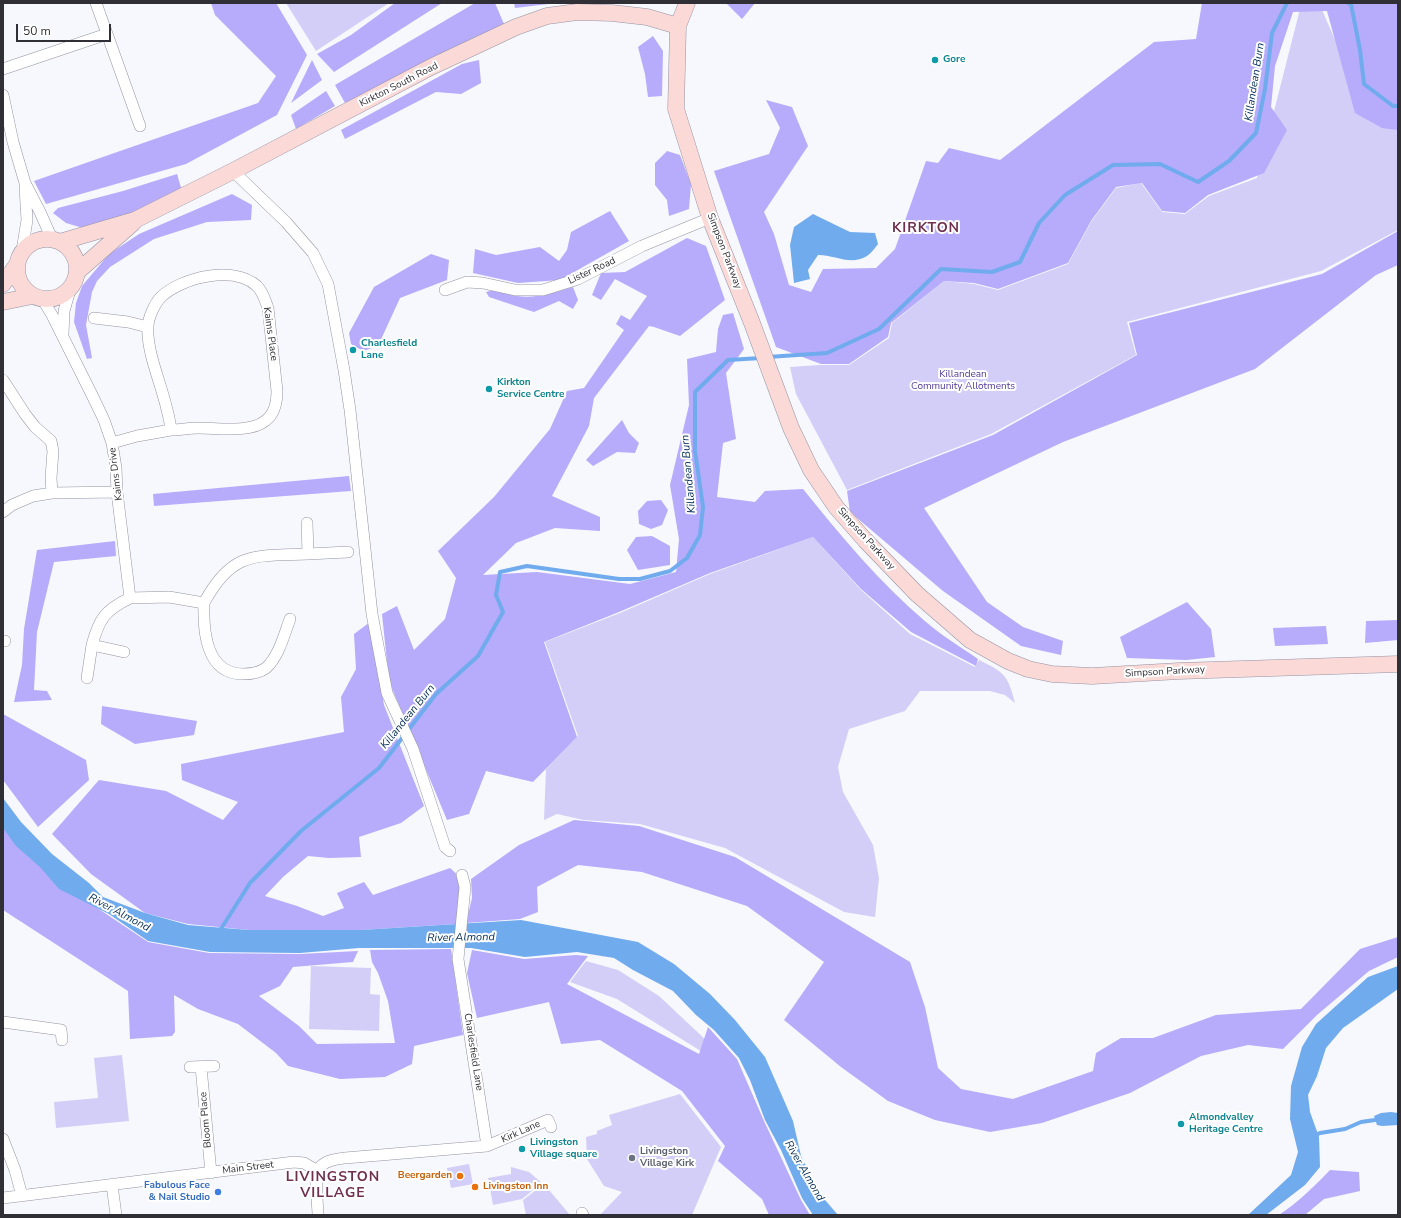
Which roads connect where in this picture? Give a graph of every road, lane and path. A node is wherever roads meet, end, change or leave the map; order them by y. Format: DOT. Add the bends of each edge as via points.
graph roads {
  1 [pos="96,3"];
  2 [pos="687,3"];
  3 [pos="678,26"];
  4 [pos="107,34"];
  5 [pos="3,69"];
  6 [pos="3,95"];
  7 [pos="140,126"];
  8 [pos="233,172"];
  9 [pos="25,183"];
  10 [pos="710,218"];
  11 [pos="135,220"];
  12 [pos="56,241"];
  13 [pos="22,251"];
  14 [pos="16,266"];
  15 [pos="77,272"];
  16 [pos="3,284"];
  17 [pos="70,290"];
  18 [pos="445,290"];
  19 [pos="37,298"];
  20 [pos="3,302"];
  21 [pos="94,318"];
  22 [pos="148,327"];
  23 [pos="63,336"];
  24 [pos="3,380"];
  25 [pos="171,430"];
  26 [pos="112,443"];
  27 [pos="117,492"];
  28 [pos="52,493"];
  29 [pos="3,512"];
  30 [pos="307,523"];
  31 [pos="348,552"];
  32 [pos="308,554"];
  33 [pos="130,598"];
  34 [pos="204,603"];
  35 [pos="290,619"];
  36 [pos="92,646"];
  37 [pos="124,652"];
  38 [pos="1398,664"];
  39 [pos="88,678"];
  40 [pos="450,851"];
  41 [pos="462,876"];
  42 [pos="3,1022"];
  43 [pos="62,1040"];
  44 [pos="214,1066"];
  45 [pos="551,1126"];
  46 [pos="3,1139"];
  47 [pos="488,1146"];
  48 [pos="318,1171"];
  49 [pos="212,1173"];
  50 [pos="112,1185"];
  51 [pos="22,1196"];
  52 [pos="3,1198"];
  53 [pos="116,1215"];
  54 [pos="318,1215"];
  1 -- 4 [label="street"];
  2 -- 3 [label="main road, Simpson Parkway"];
  3 -- 8 [label="main road, Kirkton South Road" via="612,13 577,12 547,16 516,27 431,67"];
  3 -- 10 [label="main road, Simpson Parkway" via="676,109"];
  4 -- 5 [label="street"];
  4 -- 7 [label="street"];
  6 -- 9 [label="street"];
  8 -- 11 [label="main road, Kirkton South Road"];
  8 -- 40 [label="street" via="286,222 313,253 328,284 350,410 372,614 387,693 413,749 445,847"];
  9 -- 12 [label="street"];
  9 -- 13 [label="street" via="27,220"];
  10 -- 18 [label="street, Lister Road" via="642,246 578,279 543,290 515,290 467,282"];
  10 -- 38 [label="main road, Simpson Parkway" via="792,428 811,470 836,507 865,540 917,594 970,640 1008,661 1028,669 1052,674 1092,676"];
  11 -- 12 [label="main road, Kirkton South Road"];
  11 -- 15 [label="main road, Kirkton South Road"];
  12 -- 13 [label="main road" via="38,240"];
  12 -- 15 [label="main road" via="73,254"];
  13 -- 14 [label="main road"];
  14 -- 16 [label="main road"];
  14 -- 19 [label="main road" via="20,284 25,291"];
  15 -- 17 [label="main road"];
  17 -- 19 [label="main road" via="51,300"];
  17 -- 23 [label="street, Kaims Drive" via="64,311"];
  19 -- 20 [label="main road"];
  19 -- 23 [label="street, Kaims Drive"];
  21 -- 22 [label="street"];
  22 -- 25 [label="street, Kaims Place" via="148,341"];
  22 -- 25 [label="street, Kaims Place" via="150,315 160,298 177,285 225,274 248,280 257,287 264,296 268,308 277,391 272,414 265,422 243,428"];
  23 -- 26 [label="street, Kaims Drive" via="104,420"];
  24 -- 28 [label="street" via="35,427 51,441"];
  25 -- 26 [label="street, Kaims Place"];
  26 -- 27 [label="street, Kaims Drive"];
  27 -- 28 [label="street"];
  27 -- 33 [label="street, Kaims Drive"];
  28 -- 29 [label="street" via="33,496"];
  30 -- 32 [label="street"];
  31 -- 32 [label="street"];
  32 -- 34 [label="street" via="266,555 241,561 219,578"];
  33 -- 34 [label="street" via="169,597"];
  33 -- 36 [label="street" via="106,614 97,627"];
  34 -- 35 [label="street" via="205,637 210,654 225,670 239,674 253,674 265,668 273,659"];
  36 -- 37 [label="street"];
  36 -- 39 [label="street"];
  41 -- 47 [label="street, Charlesfield Lane" via="465,887 458,959"];
  42 -- 43 [label="street" via="61,1030"];
  44 -- 49 [label="street, Bloom Place" via="196,1067"];
  45 -- 47 [label="street, Kirk Lane" via="548,1120"];
  46 -- 51 [label="street"];
  47 -- 48 [label="street" via="345,1158 327,1162"];
  48 -- 49 [label="street, Main Street" via="304,1163 294,1162"];
  48 -- 54 [label="street"];
  49 -- 50 [label="street, Main Street"];
  50 -- 51 [label="street, Main Street"];
  50 -- 53 [label="street"];
  51 -- 52 [label="street, Main Street"];
}
